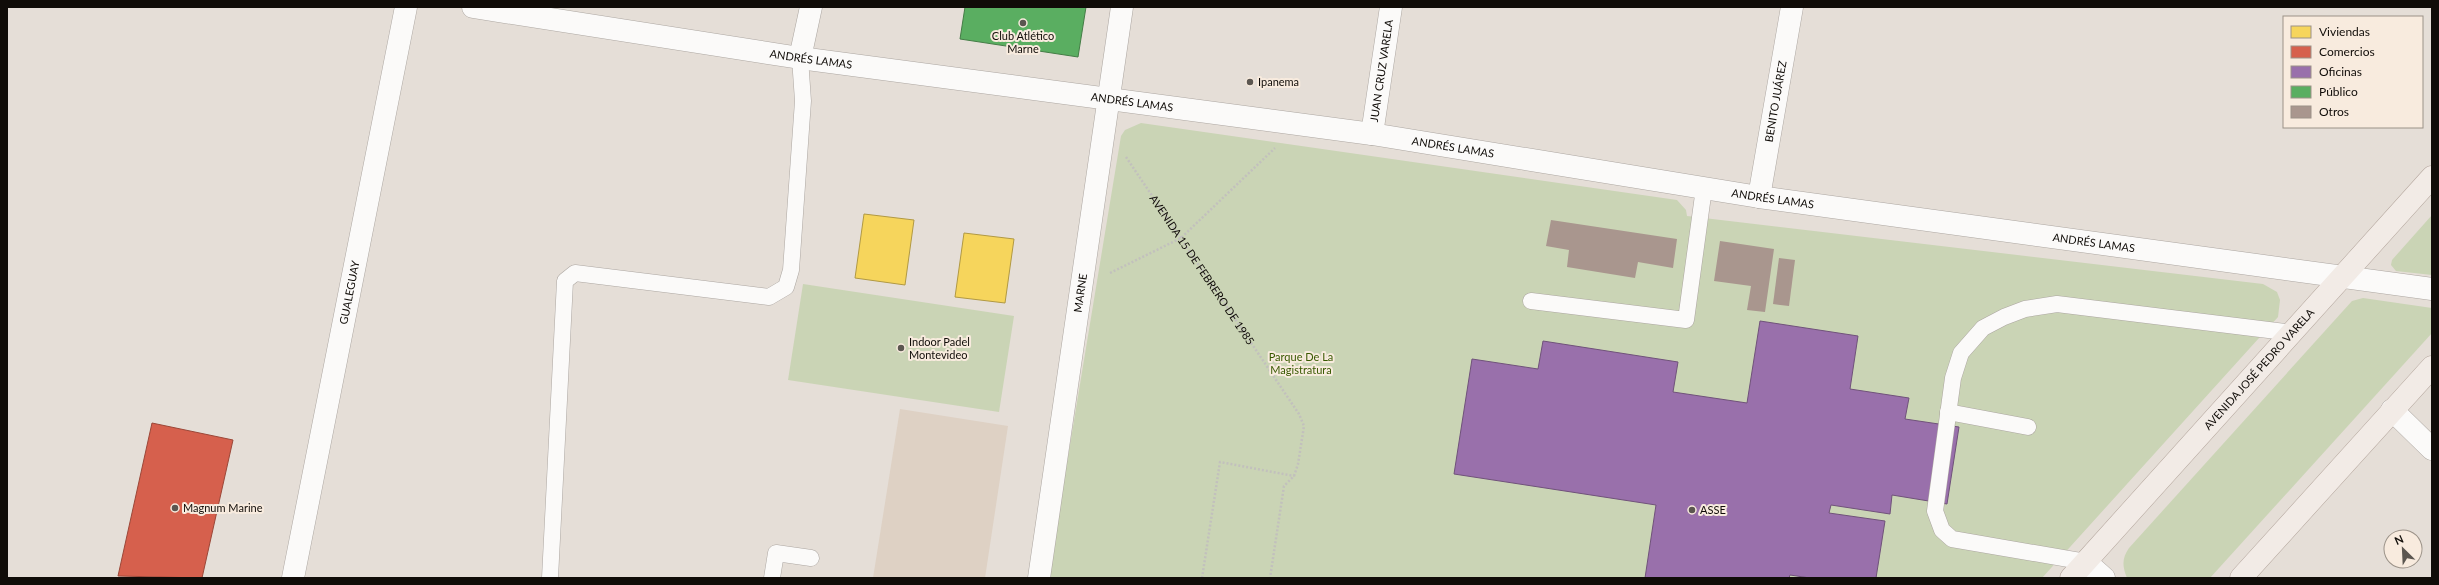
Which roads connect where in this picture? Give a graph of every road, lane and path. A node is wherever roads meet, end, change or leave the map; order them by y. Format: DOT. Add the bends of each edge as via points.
graph roads {
  1 [pos="406,7"];
  2 [pos="473,7"];
  3 [pos="811,7"];
  4 [pos="1122,7"];
  5 [pos="1391,7"];
  6 [pos="1792,7"];
  7 [pos="800,58"];
  8 [pos="1107,99"];
  9 [pos="1104,123"];
  10 [pos="1302,125"];
  11 [pos="1372,134"];
  12 [pos="2432,177"];
  13 [pos="1704,188"];
  14 [pos="1760,197"];
  15 [pos="1180,238"];
  16 [pos="2341,278"];
  17 [pos="1081,287"];
  18 [pos="2432,289"];
  19 [pos="1531,301"];
  20 [pos="2293,332"];
  21 [pos="2432,367"];
  22 [pos="2392,410"];
  23 [pos="1948,412"];
  24 [pos="2028,427"];
  25 [pos="2432,449"];
  26 [pos="1294,476"];
  27 [pos="811,558"];
  28 [pos="2086,562"];
  29 [pos="293,578"];
  30 [pos="550,578"];
  31 [pos="772,578"];
  32 [pos="1039,578"];
  33 [pos="1202,578"];
  34 [pos="1270,578"];
  35 [pos="2071,578"];
  36 [pos="2104,578"];
  37 [pos="2241,578"];
  1 -- 29 [label="street, GUALEGUAY"];
  2 -- 7 [label="street, ANDRÉS LAMAS"];
  3 -- 7 [label="street"];
  4 -- 8 [label="street, MARNE"];
  5 -- 11 [label="street, JUAN CRUZ VARELA"];
  6 -- 14 [label="street, BENITO JUÁREZ"];
  7 -- 8 [label="street, ANDRÉS LAMAS"];
  7 -- 30 [label="lane" via="803,101 791,270 786,287 769,297 576,273 565,281"];
  8 -- 9 [label="street, MARNE"];
  8 -- 10 [label="street, ANDRÉS LAMAS"];
  9 -- 15 [label="path, AVENIDA 15 DE FEBRERO DE 1985"];
  9 -- 17 [label="street, MARNE"];
  10 -- 11 [label="street, ANDRÉS LAMAS"];
  10 -- 15 [label="path" via="1260,161"];
  11 -- 13 [label="street, ANDRÉS LAMAS"];
  12 -- 16 [label="main road, AVENIDA JOSÉ PEDRO VARELA"];
  13 -- 14 [label="street, ANDRÉS LAMAS"];
  13 -- 19 [label="lane" via="1686,320"];
  14 -- 16 [label="street, ANDRÉS LAMAS"];
  15 -- 17 [label="path"];
  15 -- 26 [label="path, AVENIDA 15 DE FEBRERO DE 1985" via="1299,414 1304,426"];
  16 -- 18 [label="street, ANDRÉS LAMAS"];
  16 -- 20 [label="main road, AVENIDA JOSÉ PEDRO VARELA"];
  17 -- 32 [label="street, MARNE"];
  20 -- 23 [label="lane" via="2057,304 2025,309 1983,328 1961,353 1953,378"];
  20 -- 28 [label="main road, AVENIDA JOSÉ PEDRO VARELA"];
  21 -- 22 [label="main road"];
  22 -- 25 [label="street"];
  22 -- 37 [label="main road"];
  23 -- 24 [label="lane"];
  23 -- 28 [label="lane" via="1935,510 1942,530 1952,539"];
  26 -- 33 [label="path" via="1220,462"];
  26 -- 34 [label="path, AVENIDA 15 DE FEBRERO DE 1985" via="1284,486"];
  27 -- 31 [label="lane" via="776,552"];
  28 -- 35 [label="main road, AVENIDA JOSÉ PEDRO VARELA"];
  28 -- 36 [label="street"];
}
